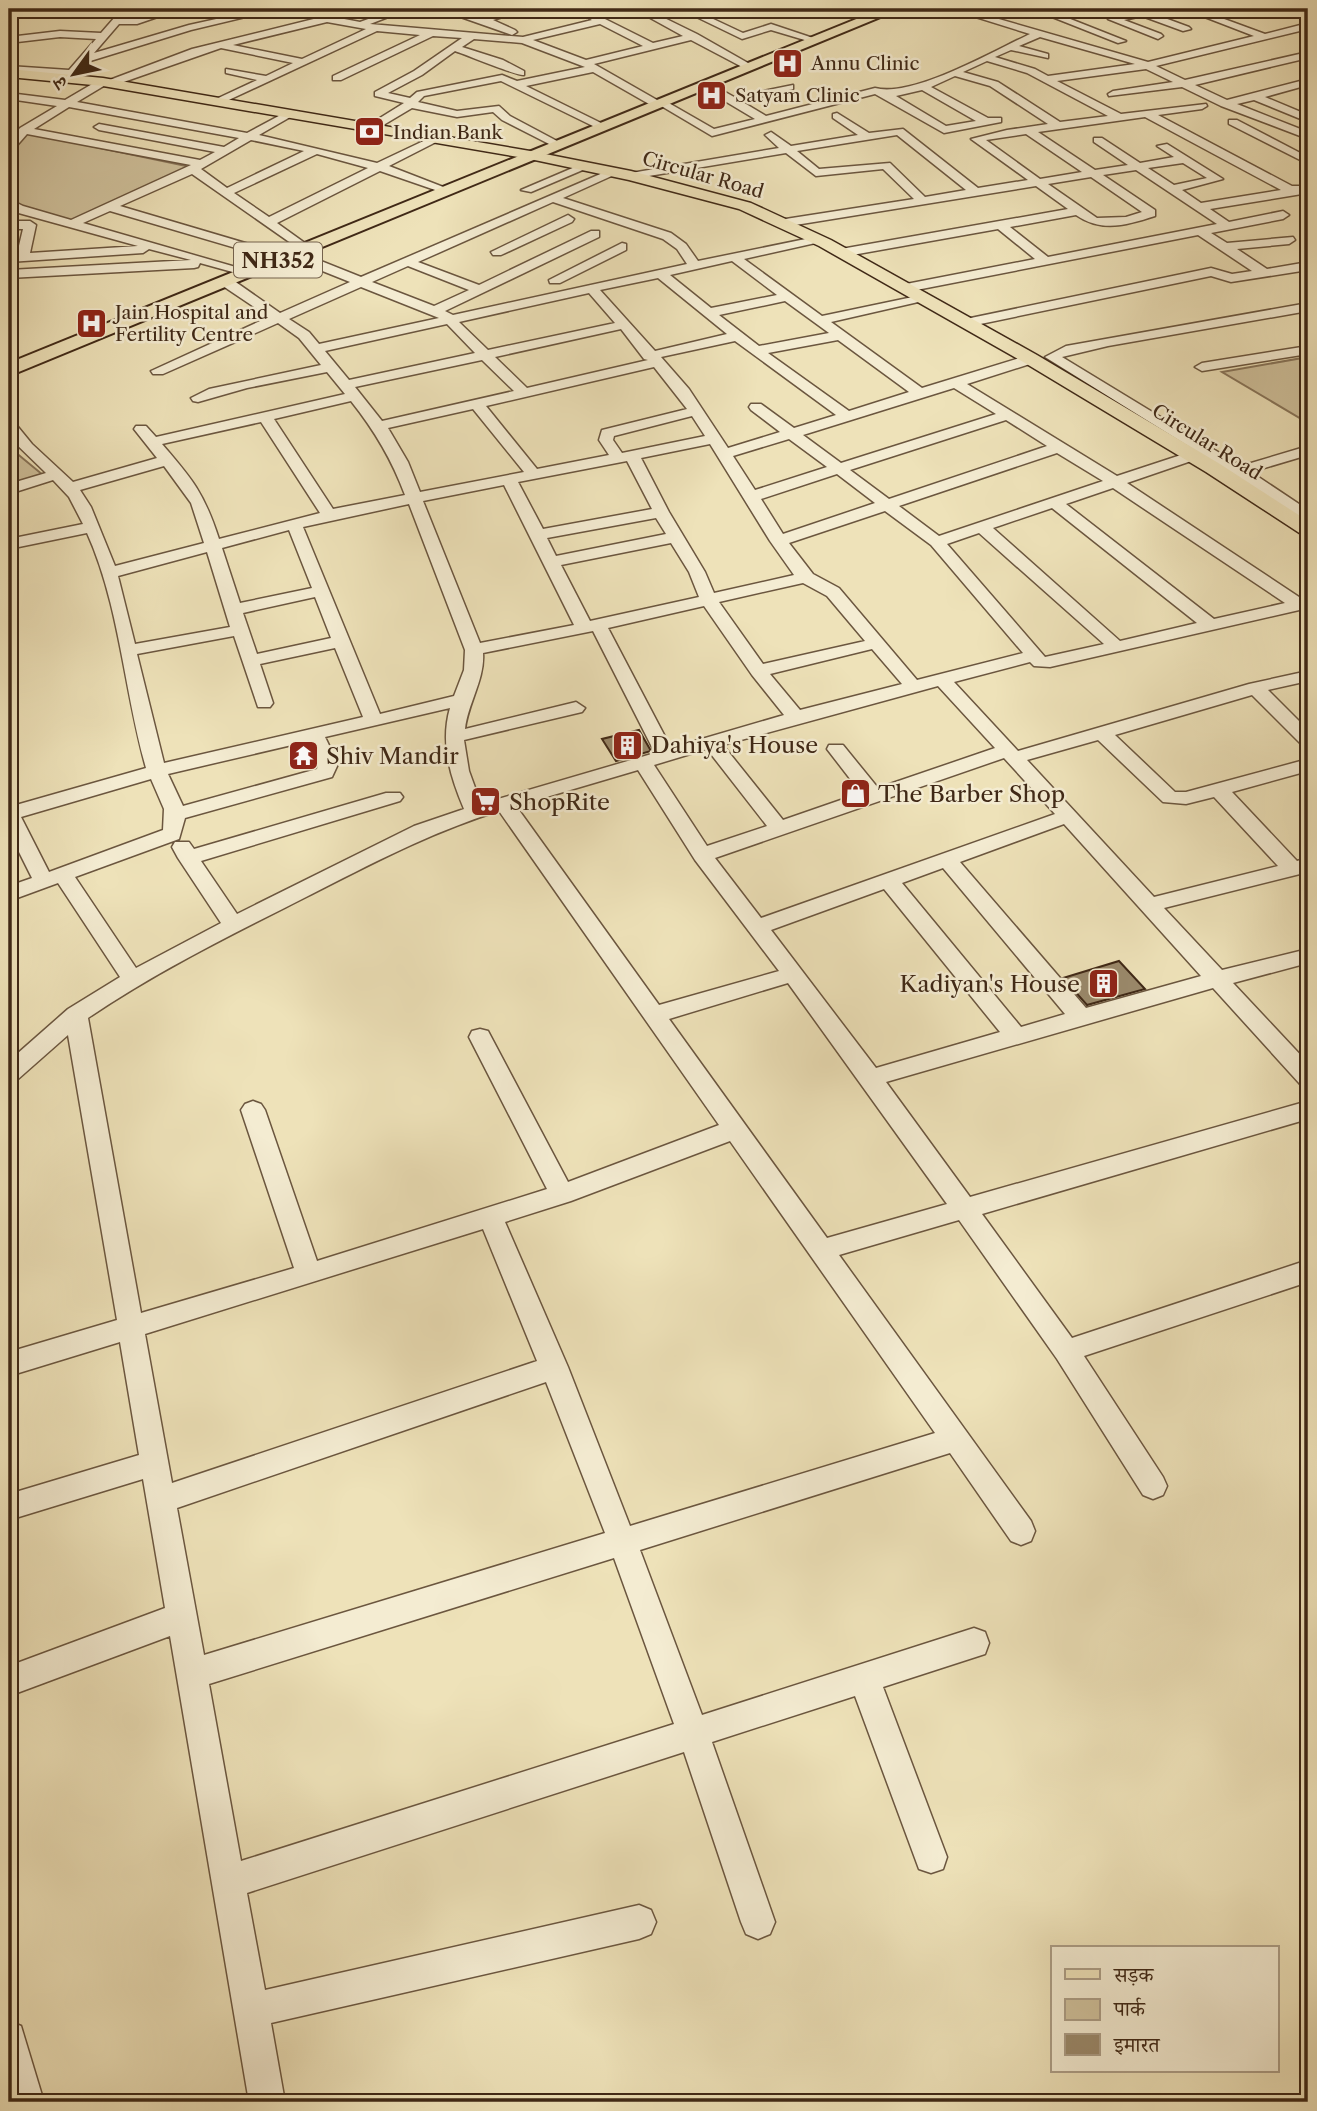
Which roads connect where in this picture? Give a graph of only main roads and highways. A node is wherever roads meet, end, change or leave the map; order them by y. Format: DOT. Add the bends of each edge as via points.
graph roads {
  1 [pos="880,9"];
  2 [pos="893,9"];
  3 [pos="747,66"];
  4 [pos="12,72"];
  5 [pos="658,103"];
  6 [pos="543,149"];
  7 [pos="9,370"];
  8 [pos="1308,530"];
  1 -- 3 [label="highway, NH352"];
  2 -- 3 [label="highway, NH352"];
  3 -- 5 [label="highway, NH352"];
  3 -- 5 [label="highway, NH352"];
  4 -- 6 [label="main road, Circular Road" via="68,76 434,139"];
  5 -- 6 [label="highway, NH352"];
  5 -- 6 [label="highway, NH352" via="563,145"];
  6 -- 7 [label="highway, NH352"];
  6 -- 8 [label="main road, Circular Road" via="586,166 735,203 816,239 1031,359 1192,456 1231,473"];
}
